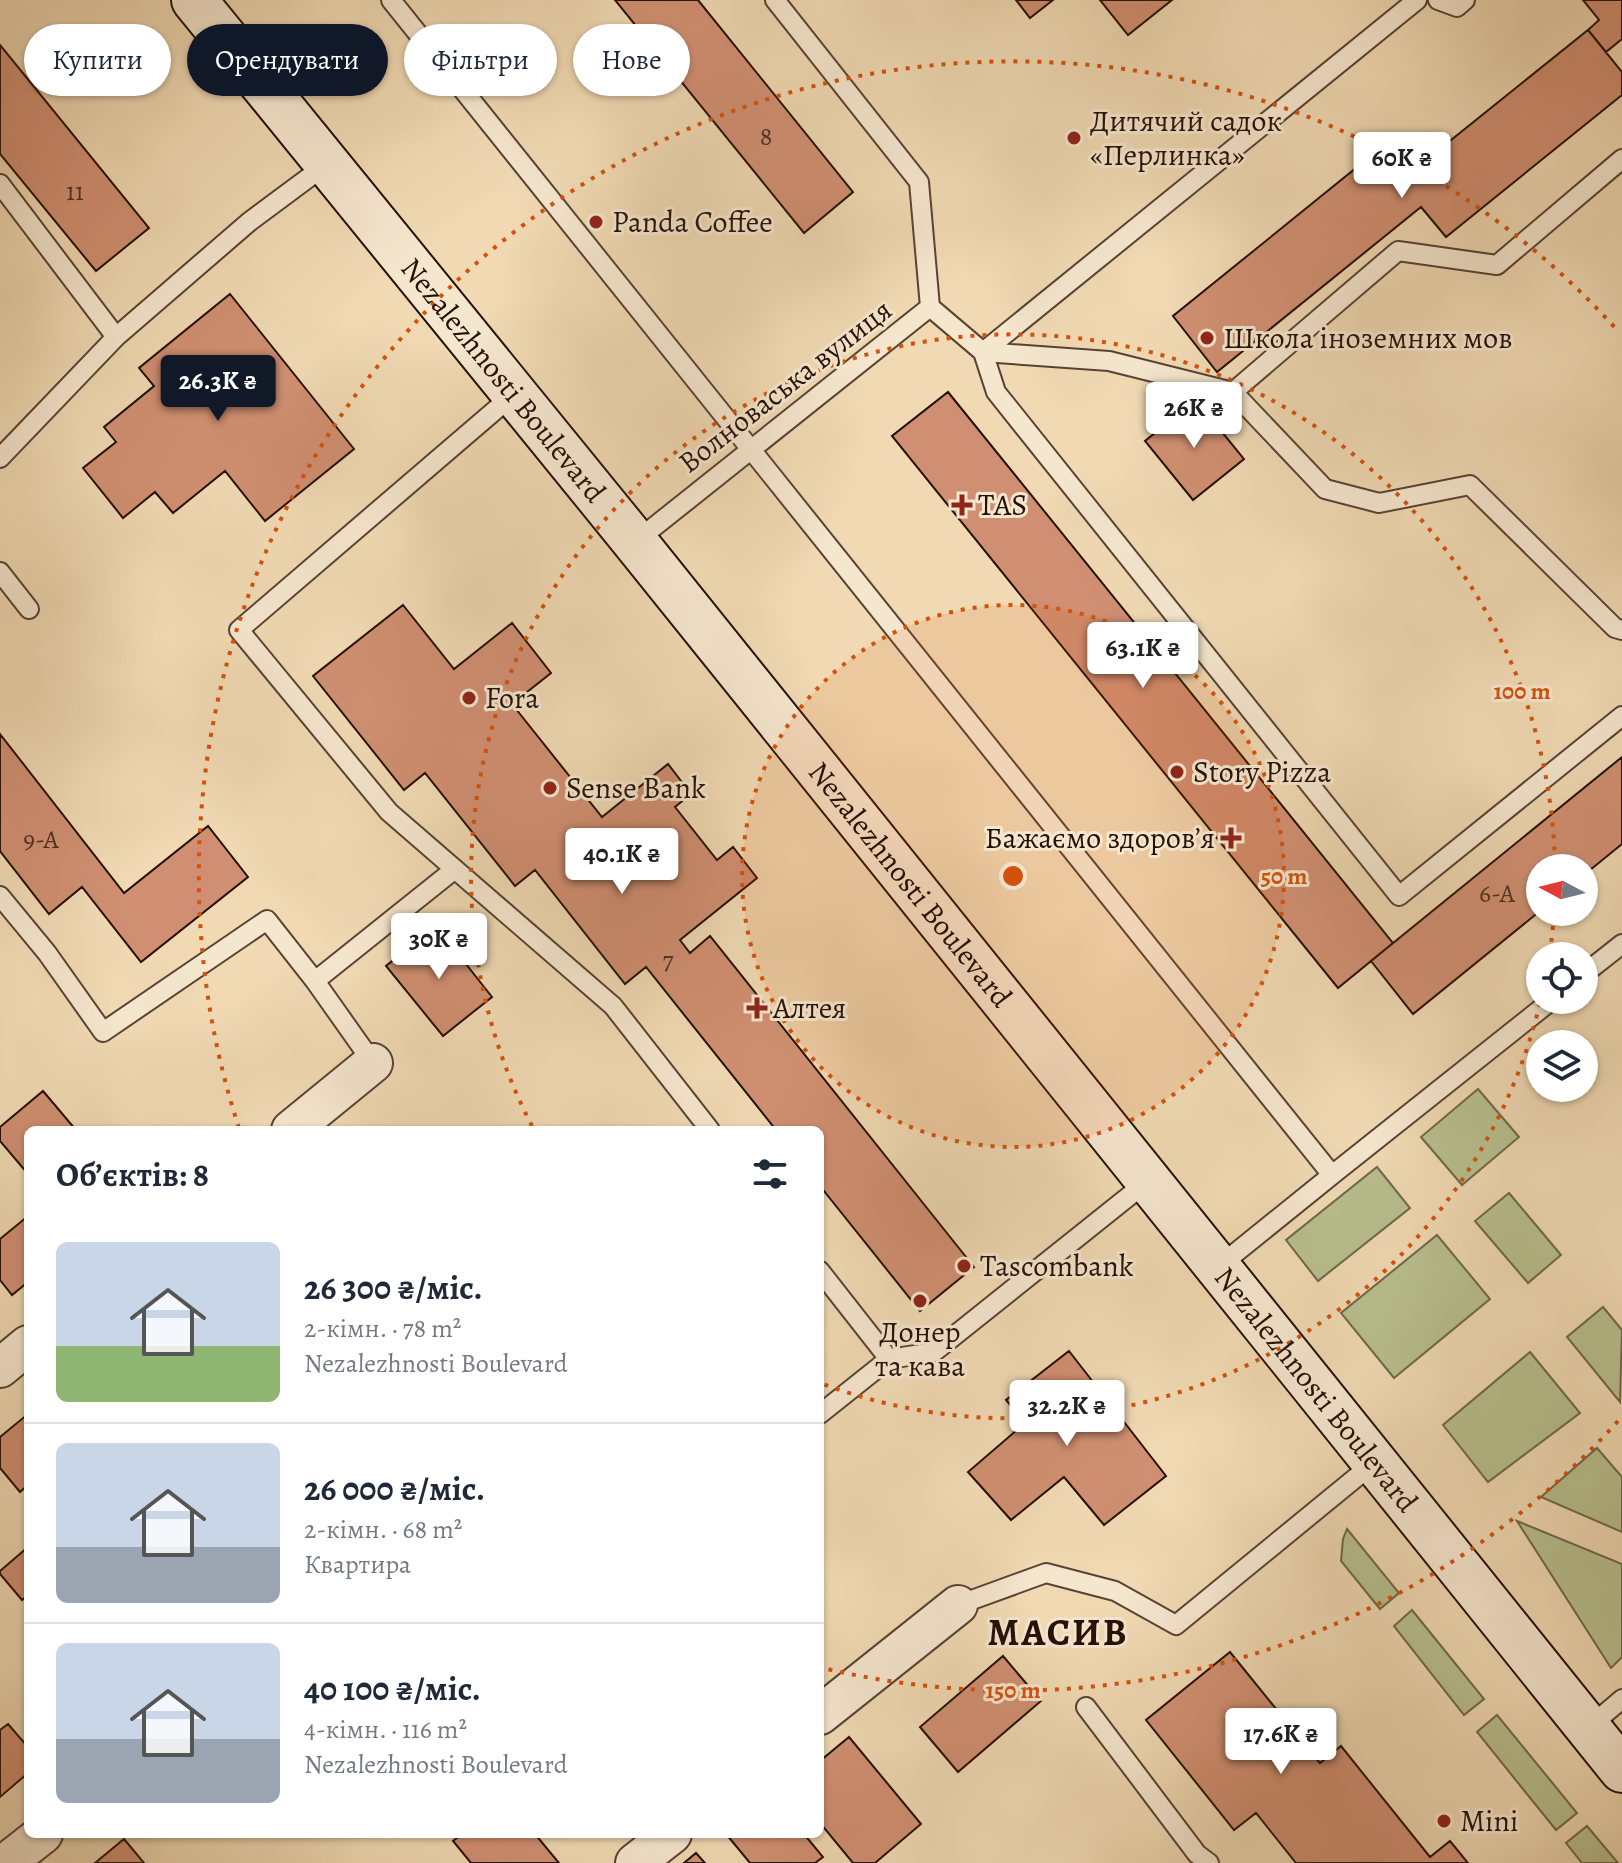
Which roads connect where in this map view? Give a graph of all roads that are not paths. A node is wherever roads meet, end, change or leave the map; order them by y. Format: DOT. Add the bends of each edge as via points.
graph roads {
  1 [pos="194,0"];
  2 [pos="391,0"];
  3 [pos="775,0"];
  4 [pos="1417,0"];
  5 [pos="1438,0"];
  6 [pos="1465,0"];
  7 [pos="1622,159"];
  8 [pos="328,163"];
  9 [pos="0,184"];
  10 [pos="930,307"];
  11 [pos="116,337"];
  12 [pos="983,352"];
  13 [pos="1233,392"];
  14 [pos="514,394"];
  15 [pos="750,448"];
  16 [pos="0,458"];
  17 [pos="635,542"];
  18 [pos="0,572"];
  19 [pos="29,609"];
  20 [pos="1622,630"];
  21 [pos="1622,716"];
  22 [pos="455,869"];
  23 [pos="0,896"];
  24 [pos="1622,944"];
  25 [pos="1598,963"];
  26 [pos="315,981"];
  27 [pos="1534,1014"];
  28 [pos="373,1063"];
  29 [pos="296,1126"];
  30 [pos="707,1126"];
  31 [pos="1332,1175"];
  32 [pos="1148,1181"];
  33 [pos="1218,1267"];
  34 [pos="824,1276"];
  35 [pos="24,1348"];
  36 [pos="889,1359"];
  37 [pos="0,1368"];
  38 [pos="824,1411"];
  39 [pos="1375,1462"];
  40 [pos="958,1605"];
  41 [pos="1622,1699"];
  42 [pos="1086,1707"];
  43 [pos="824,1712"];
  44 [pos="1588,1728"];
  45 [pos="1622,1770"];
  46 [pos="38,1838"];
  47 [pos="667,1838"];
  48 [pos="6,1863"];
  49 [pos="635,1863"];
  50 [pos="1209,1863"];
  1 -- 8 [label="main road, Nezalezhnosti Boulevard"];
  2 -- 15 [label="lane"];
  3 -- 10 [label="lane" via="919,182"];
  4 -- 12 [label="lane"];
  5 -- 6 [label="lane" via="1457,7"];
  7 -- 13 [label="lane" via="1497,265 1398,251"];
  8 -- 11 [label="lane" via="249,222"];
  8 -- 14 [label="main road, Nezalezhnosti Boulevard"];
  9 -- 11 [label="lane"];
  10 -- 12 [label="lane, Волноваська вулиця"];
  10 -- 15 [label="lane, Волноваська вулиця"];
  11 -- 16 [label="lane"];
  12 -- 13 [label="lane" via="1109,361"];
  12 -- 21 [label="lane" via="996,392 1399,896"];
  13 -- 20 [label="lane" via="1325,489 1379,503 1470,485"];
  14 -- 17 [label="main road, Nezalezhnosti Boulevard"];
  14 -- 22 [label="lane" via="239,630 389,812"];
  15 -- 17 [label="lane, Волноваська вулиця"];
  15 -- 31 [label="lane"];
  17 -- 32 [label="main road, Nezalezhnosti Boulevard"];
  18 -- 19 [label="lane"];
  22 -- 26 [label="lane"];
  22 -- 30 [label="lane" via="613,1006"];
  23 -- 26 [label="lane" via="103,1032 267,920"];
  24 -- 25 [label="lane"];
  26 -- 28 [label="lane"];
  27 -- 31 [label="lane"];
  28 -- 29 [label="street"];
  31 -- 33 [label="lane"];
  32 -- 33 [label="main road, Nezalezhnosti Boulevard"];
  32 -- 36 [label="lane" via="934,1352"];
  33 -- 39 [label="main road, Nezalezhnosti Boulevard"];
  34 -- 36 [label="lane"];
  35 -- 37 [label="street"];
  36 -- 38 [label="lane"];
  39 -- 40 [label="lane" via="1176,1625 1115,1591 1046,1573"];
  39 -- 44 [label="main road, Nezalezhnosti Boulevard"];
  40 -- 43 [label="street"];
  41 -- 44 [label="lane"];
  42 -- 50 [label="lane"];
  44 -- 45 [label="main road, Nezalezhnosti Boulevard"];
  46 -- 48 [label="street"];
  47 -- 49 [label="street"];
}
